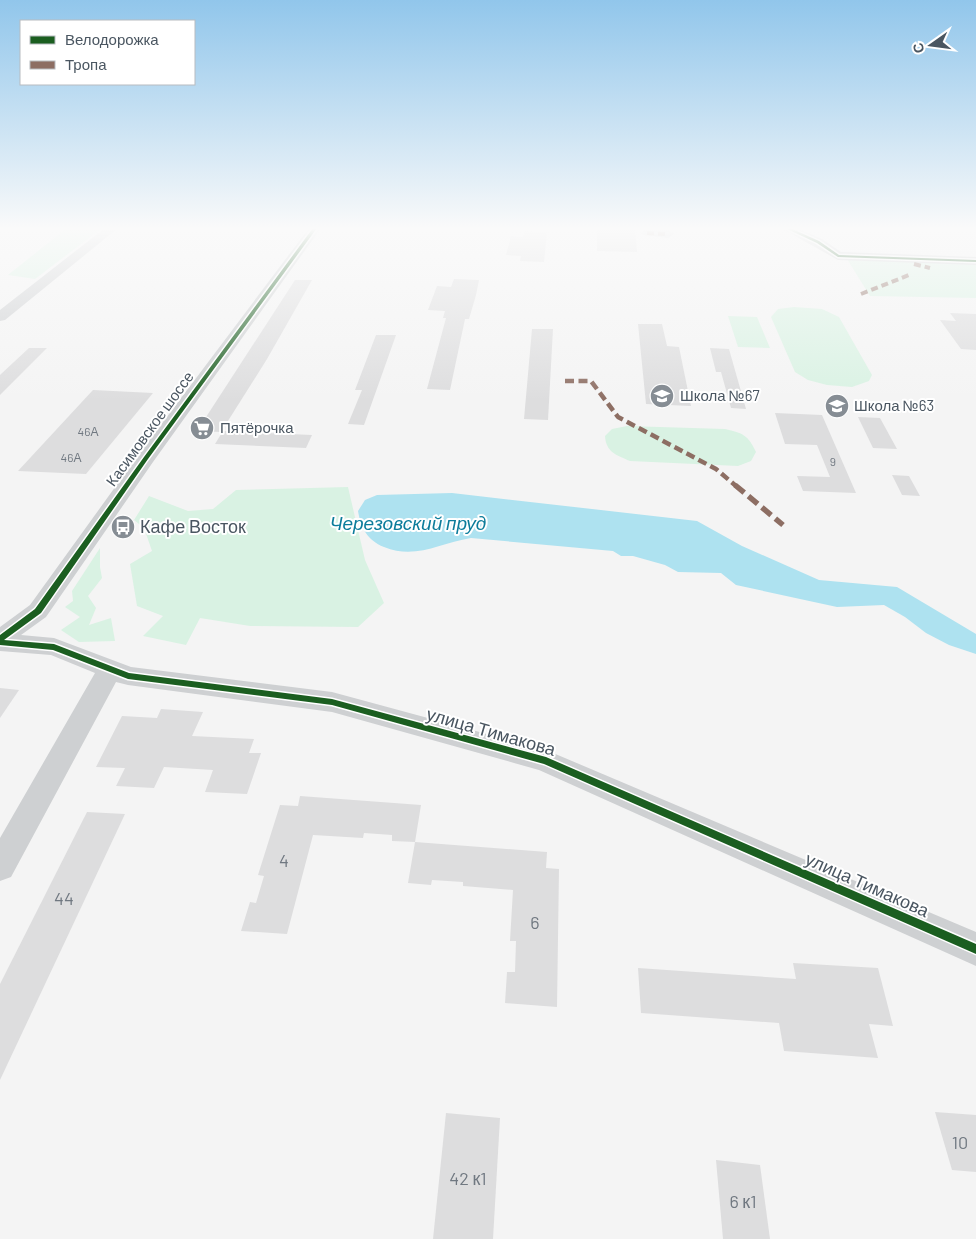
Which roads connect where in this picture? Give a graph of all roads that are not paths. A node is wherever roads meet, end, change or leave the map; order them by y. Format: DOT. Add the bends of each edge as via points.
graph roads {
  1 [pos="38,286"];
  2 [pos="272,286"];
  3 [pos="0,316"];
  4 [pos="38,611"];
  5 [pos="0,640"];
  6 [pos="54,647"];
  7 [pos="111,668"];
  8 [pos="0,867"];
  9 [pos="976,949"];
  1 -- 3 [label="street"];
  2 -- 4 [label="street, Касимовское шоссе"];
  4 -- 5 [label="street, Касимовское шоссе"];
  4 -- 6 [label="street"];
  5 -- 6 [label="street, улица Тимакова"];
  6 -- 7 [label="street, улица Тимакова"];
  7 -- 8 [label="street"];
  7 -- 9 [label="street, улица Тимакова" via="128,676 332,702 546,761"];
}
